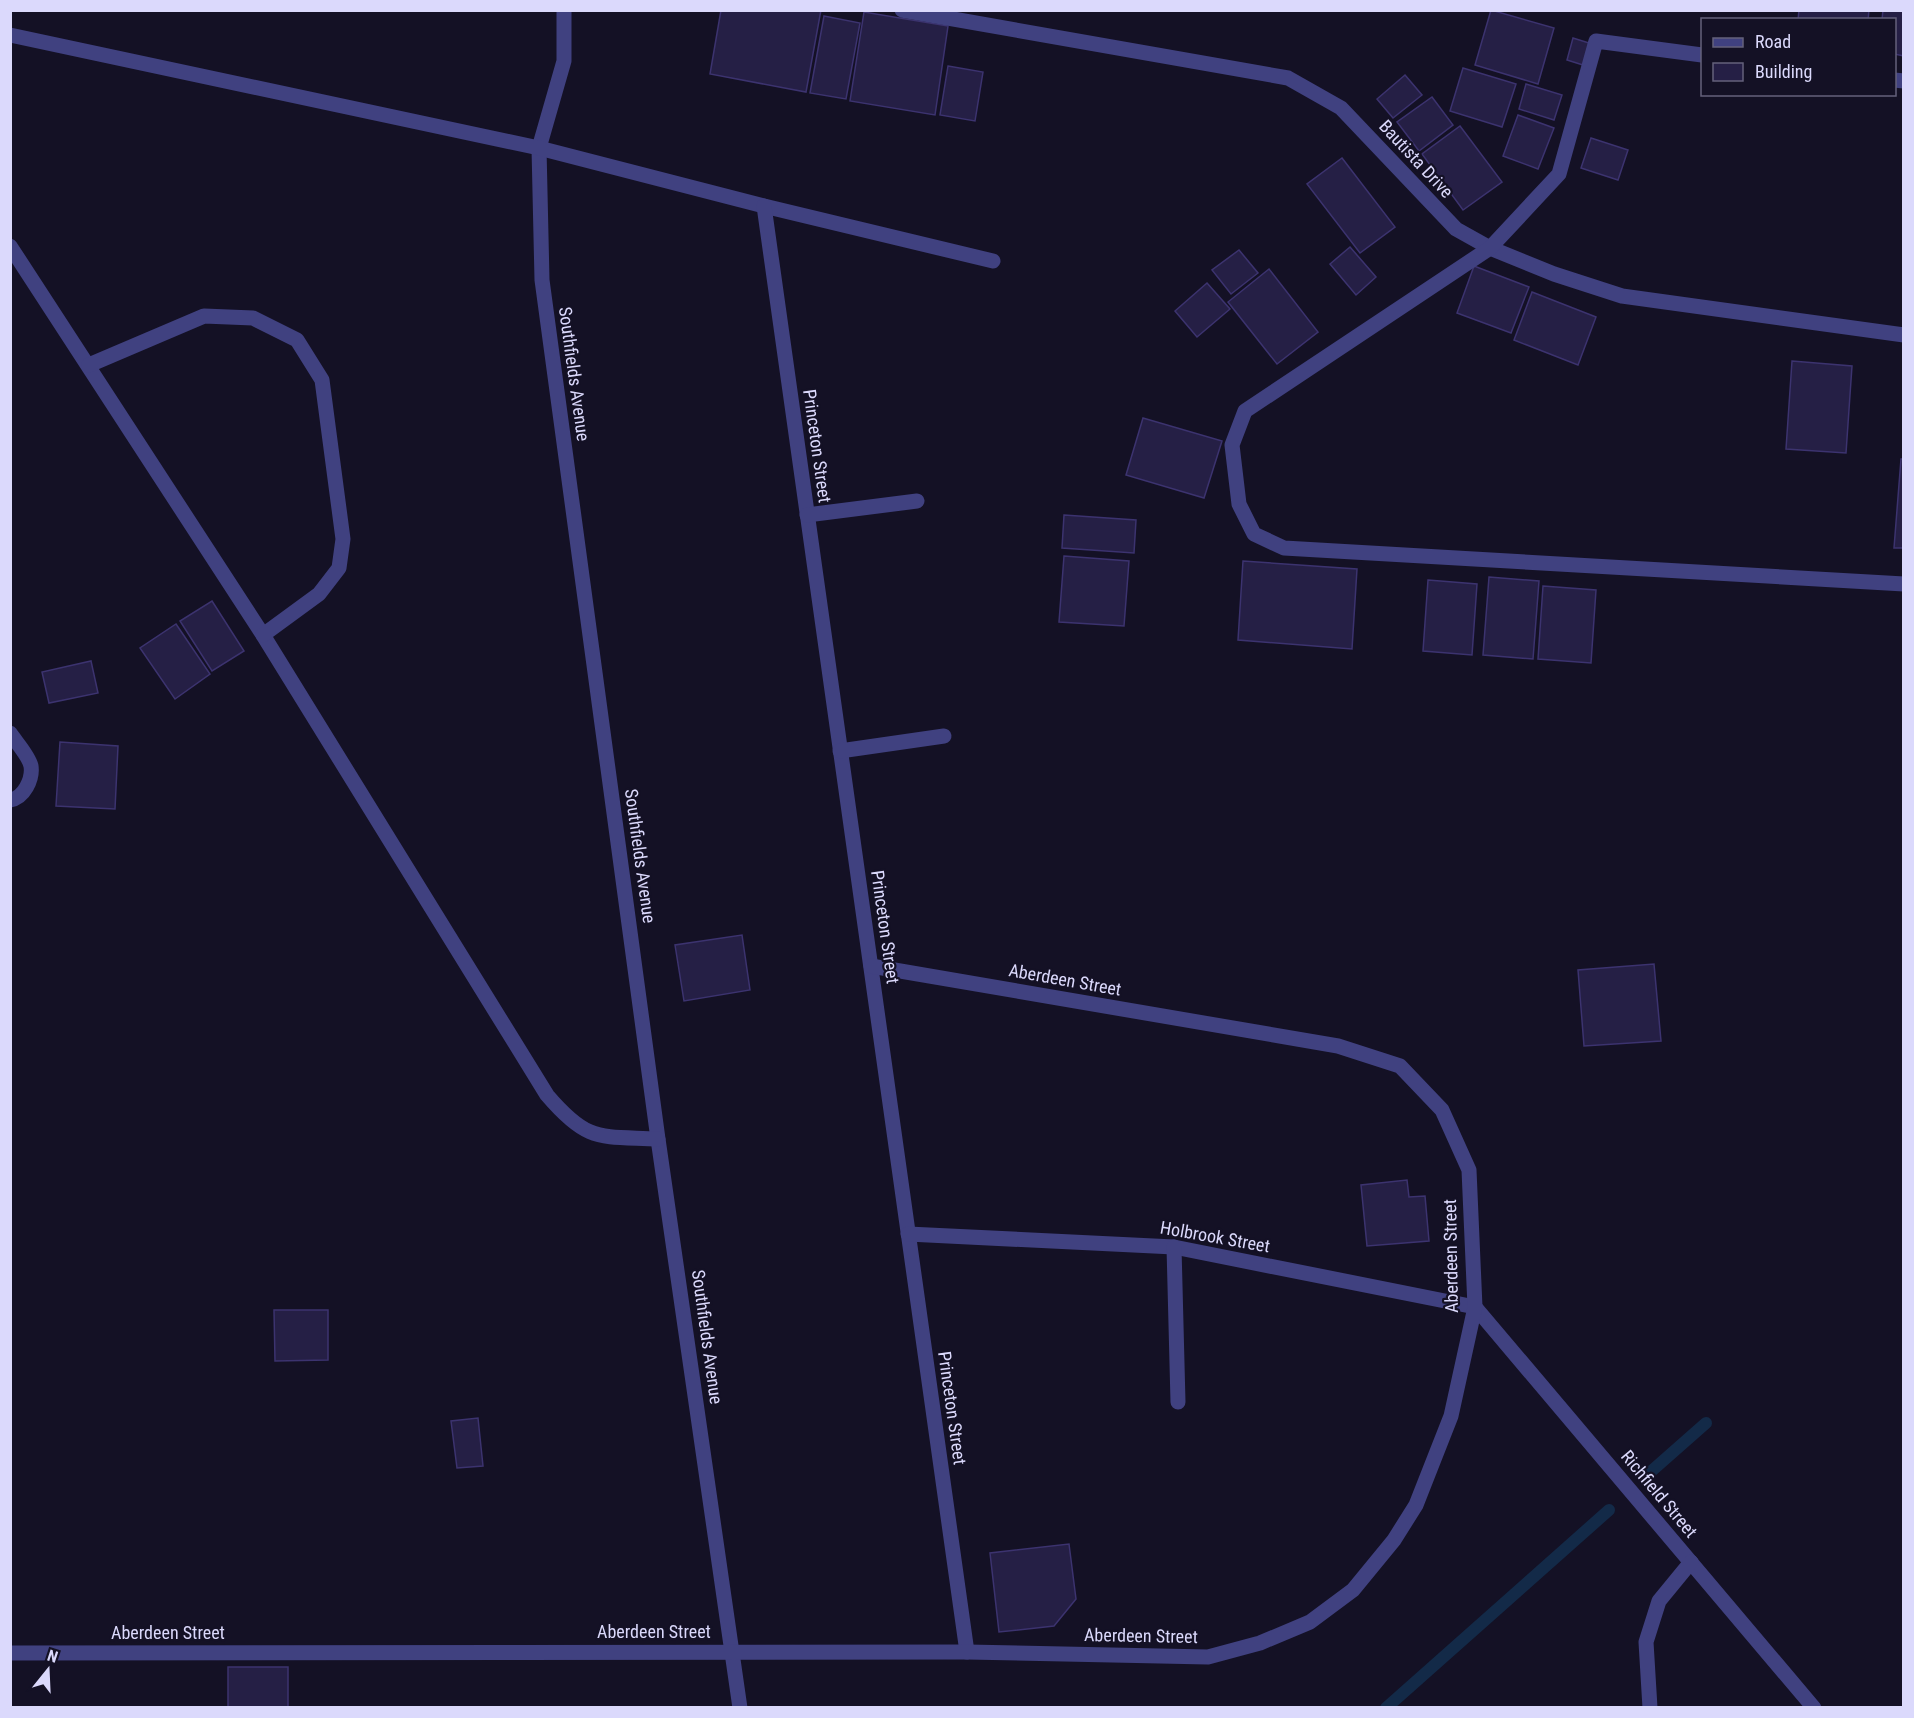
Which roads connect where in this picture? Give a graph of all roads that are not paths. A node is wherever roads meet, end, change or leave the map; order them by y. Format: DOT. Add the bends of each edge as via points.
graph roads {
  1 [pos="564,10"];
  2 [pos="902,10"];
  3 [pos="10,35"];
  4 [pos="1701,55"];
  5 [pos="538,148"];
  6 [pos="764,206"];
  7 [pos="10,246"];
  8 [pos="1490,248"];
  9 [pos="993,261"];
  10 [pos="1904,335"];
  11 [pos="89,366"];
  12 [pos="917,501"];
  13 [pos="807,515"];
  14 [pos="1904,584"];
  15 [pos="263,635"];
  16 [pos="10,733"];
  17 [pos="944,736"];
  18 [pos="840,751"];
  19 [pos="10,800"];
  20 [pos="871,966"];
  21 [pos="658,1138"];
  22 [pos="908,1234"];
  23 [pos="1174,1247"];
  24 [pos="1475,1307"];
  25 [pos="1178,1402"];
  26 [pos="1691,1562"];
  27 [pos="733,1652"];
  28 [pos="967,1652"];
  29 [pos="10,1653"];
  30 [pos="740,1707"];
  31 [pos="1650,1707"];
  32 [pos="1814,1707"];
  1 -- 5 [label="street, Southfields Avenue" via="564,61"];
  2 -- 8 [label="street, Bautista Drive" via="1288,78 1341,108 1456,229"];
  3 -- 5 [label="street"];
  4 -- 8 [label="street" via="1596,41 1559,174"];
  5 -- 6 [label="street"];
  5 -- 21 [label="street, Southfields Avenue" via="542,280"];
  6 -- 9 [label="street"];
  6 -- 13 [label="street, Princeton Street"];
  7 -- 11 [label="street"];
  8 -- 10 [label="street, Bautista Drive" via="1622,296"];
  8 -- 14 [label="street" via="1245,411 1232,445 1239,504 1254,534 1284,548"];
  11 -- 15 [label="street"];
  11 -- 15 [label="street" via="204,316 253,318 297,340 322,380 343,539 339,568 319,594"];
  12 -- 13 [label="street"];
  13 -- 18 [label="street, Princeton Street"];
  15 -- 21 [label="street" via="547,1095 568,1120 595,1136"];
  16 -- 19 [label="street" via="31,766 28,787"];
  17 -- 18 [label="street"];
  18 -- 20 [label="street, Princeton Street"];
  20 -- 22 [label="street, Princeton Street"];
  20 -- 24 [label="street, Aberdeen Street" via="1338,1046 1400,1066 1442,1110 1469,1170"];
  21 -- 27 [label="street, Southfields Avenue"];
  22 -- 23 [label="street, Holbrook Street"];
  22 -- 28 [label="street, Princeton Street"];
  23 -- 24 [label="street, Holbrook Street"];
  23 -- 25 [label="street"];
  24 -- 26 [label="street, Richfield Street"];
  24 -- 28 [label="street, Aberdeen Street" via="1451,1416 1416,1505 1394,1540 1353,1590 1310,1622 1260,1643 1208,1657"];
  26 -- 31 [label="street" via="1659,1601 1646,1642"];
  26 -- 32 [label="street, Richfield Street"];
  27 -- 28 [label="street, Aberdeen Street"];
  27 -- 29 [label="street, Aberdeen Street"];
  27 -- 30 [label="street, Southfields Avenue"];
}
